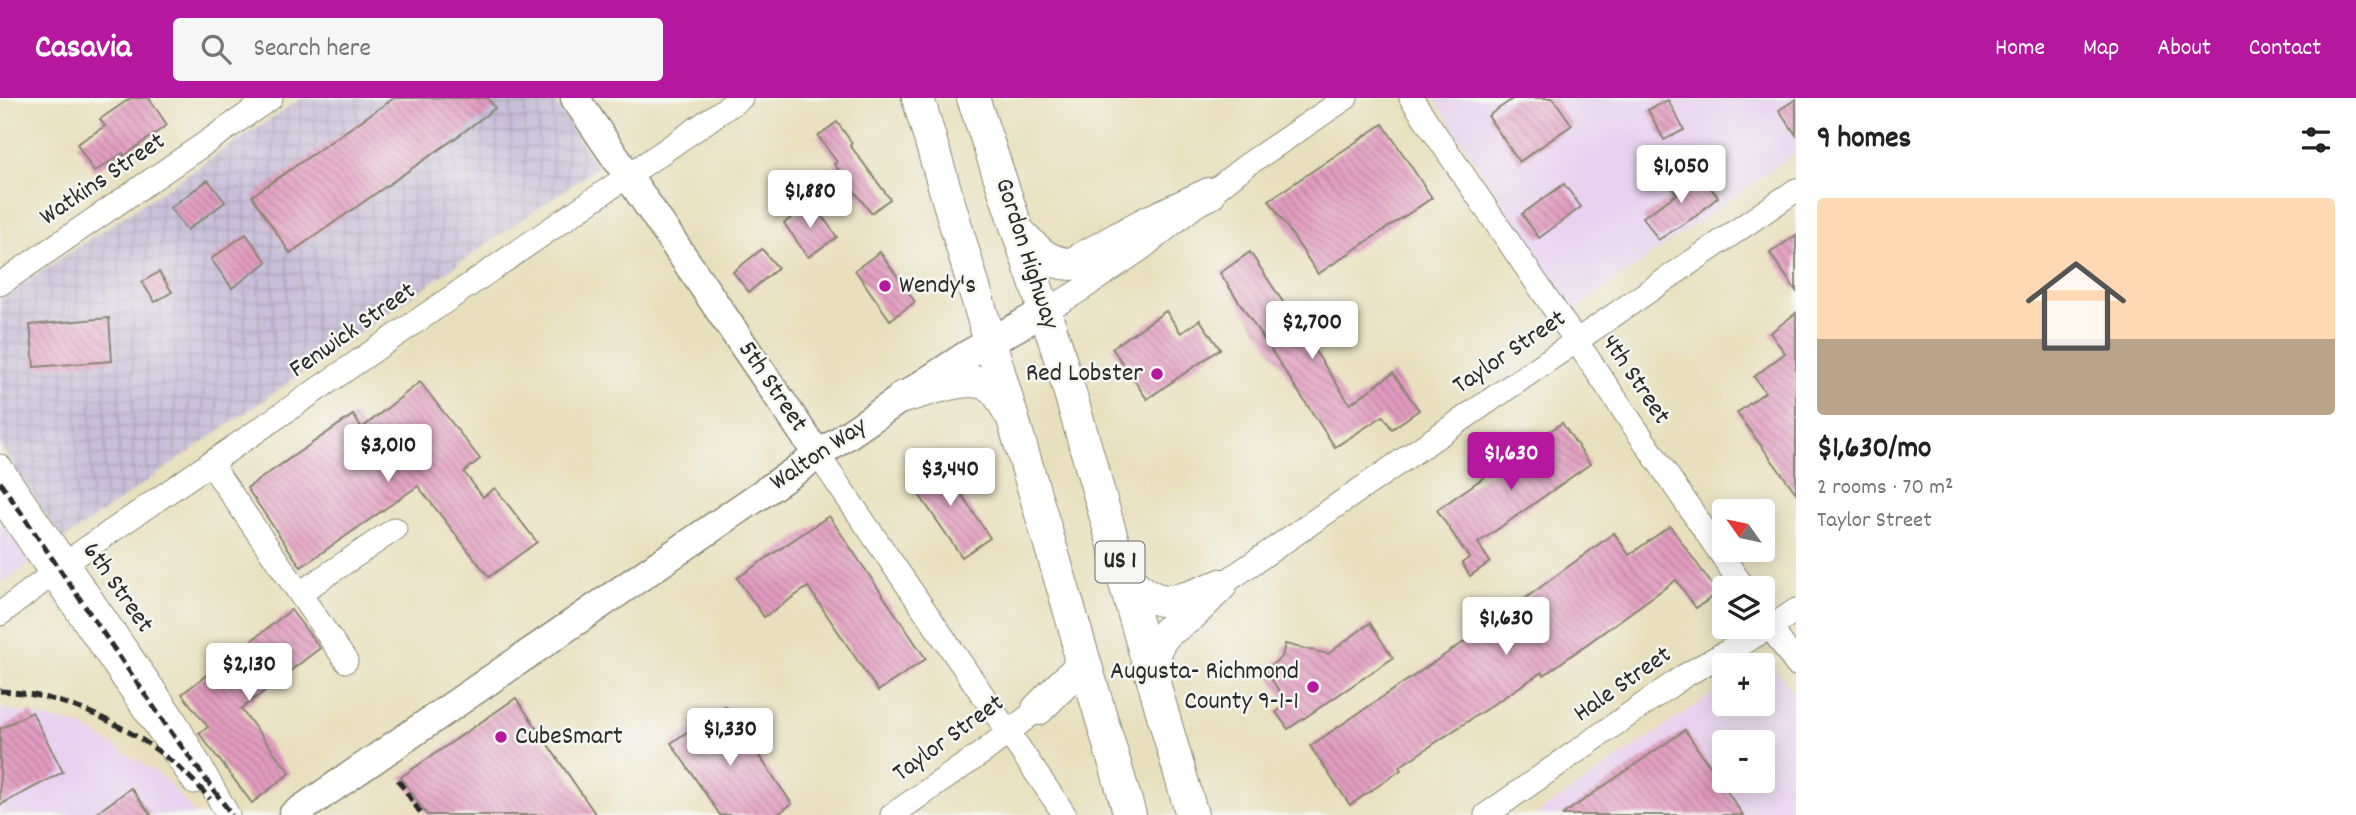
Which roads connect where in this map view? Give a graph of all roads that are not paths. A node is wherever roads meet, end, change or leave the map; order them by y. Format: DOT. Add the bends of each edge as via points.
graph roads {
  1 [pos="271,98"];
  2 [pos="575,98"];
  3 [pos="741,98"];
  4 [pos="918,98"];
  5 [pos="973,98"];
  6 [pos="1346,98"];
  7 [pos="1412,98"];
  8 [pos="628,176"];
  9 [pos="1796,190"];
  10 [pos="1209,194"];
  11 [pos="1020,233"];
  12 [pos="0,284"];
  13 [pos="1045,311"];
  14 [pos="990,342"];
  15 [pos="1576,342"];
  16 [pos="903,397"];
  17 [pos="1015,425"];
  18 [pos="818,455"];
  19 [pos="210,463"];
  20 [pos="0,466"];
  21 [pos="0,499"];
  22 [pos="395,528"];
  23 [pos="59,569"];
  24 [pos="1124,575"];
  25 [pos="1736,576"];
  26 [pos="1221,585"];
  27 [pos="300,593"];
  28 [pos="1796,610"];
  29 [pos="0,614"];
  30 [pos="1775,618"];
  31 [pos="1077,633"];
  32 [pos="1775,634"];
  33 [pos="1739,639"];
  34 [pos="346,661"];
  35 [pos="1796,664"];
  36 [pos="1155,681"];
  37 [pos="1038,709"];
  38 [pos="1009,732"];
  39 [pos="1110,749"];
  40 [pos="295,813"];
  41 [pos="217,815"];
  42 [pos="228,815"];
  43 [pos="892,815"];
  44 [pos="1065,815"];
  45 [pos="1130,815"];
  46 [pos="1192,815"];
  47 [pos="1486,815"];
  1 -- 12 [label="street, Watkins Street"];
  2 -- 8 [label="main road, 5th Street"];
  3 -- 8 [label="street, Fenwick Street"];
  4 -- 14 [label="highway, US 1"];
  5 -- 11 [label="highway, Gordon Highway / US 1"];
  6 -- 10 [label="street, Walton Way"];
  7 -- 15 [label="street, 4th Street"];
  8 -- 18 [label="main road, 5th Street"];
  8 -- 19 [label="street, Fenwick Street"];
  9 -- 15 [label="street, Taylor Street"];
  10 -- 11 [label="highway" via="1072,264 1049,260"];
  10 -- 13 [label="street, Walton Way" via="1141,249"];
  11 -- 13 [label="highway, Gordon Highway / US 1"];
  13 -- 14 [label="main road, Walton Way"];
  13 -- 24 [label="highway, Gordon Highway / US 1"];
  14 -- 16 [label="main road, Walton Way"];
  14 -- 17 [label="highway, US 1"];
  15 -- 25 [label="street, 4th Street"];
  15 -- 26 [label="street, Taylor Street"];
  16 -- 17 [label="highway" via="964,381 985,383 1000,395"];
  16 -- 18 [label="main road, Walton Way"];
  17 -- 31 [label="highway, US 1"];
  18 -- 38 [label="street, 5th Street"];
  18 -- 40 [label="main road, Walton Way"];
  19 -- 23 [label="street, Fenwick Street"];
  19 -- 27 [label="street"];
  20 -- 23 [label="street, 6th Street"];
  21 -- 23 [label="street, 6th Street"];
  22 -- 27 [label="street"];
  23 -- 29 [label="street, Fenwick Street"];
  23 -- 41 [label="street, 6th Street"];
  23 -- 42 [label="street, 6th Street" via="173,718"];
  24 -- 26 [label="highway" via="1136,589 1167,602 1182,601"];
  24 -- 36 [label="highway, Gordon Highway / US 1"];
  26 -- 36 [label="highway" via="1159,642"];
  27 -- 34 [label="street"];
  28 -- 30 [label="street, Hale Street"];
  31 -- 37 [label="highway" via="1077,670"];
  31 -- 39 [label="highway, US 1"];
  32 -- 35 [label="street"];
  33 -- 47 [label="street, Hale Street"];
  36 -- 46 [label="highway, Gordon Highway / US 1"];
  37 -- 38 [label="street, Taylor Street"];
  37 -- 39 [label="highway" via="1082,713 1097,723"];
  38 -- 43 [label="street, Taylor Street"];
  38 -- 44 [label="street, 5th Street"];
  39 -- 45 [label="highway, US 1"];
}
